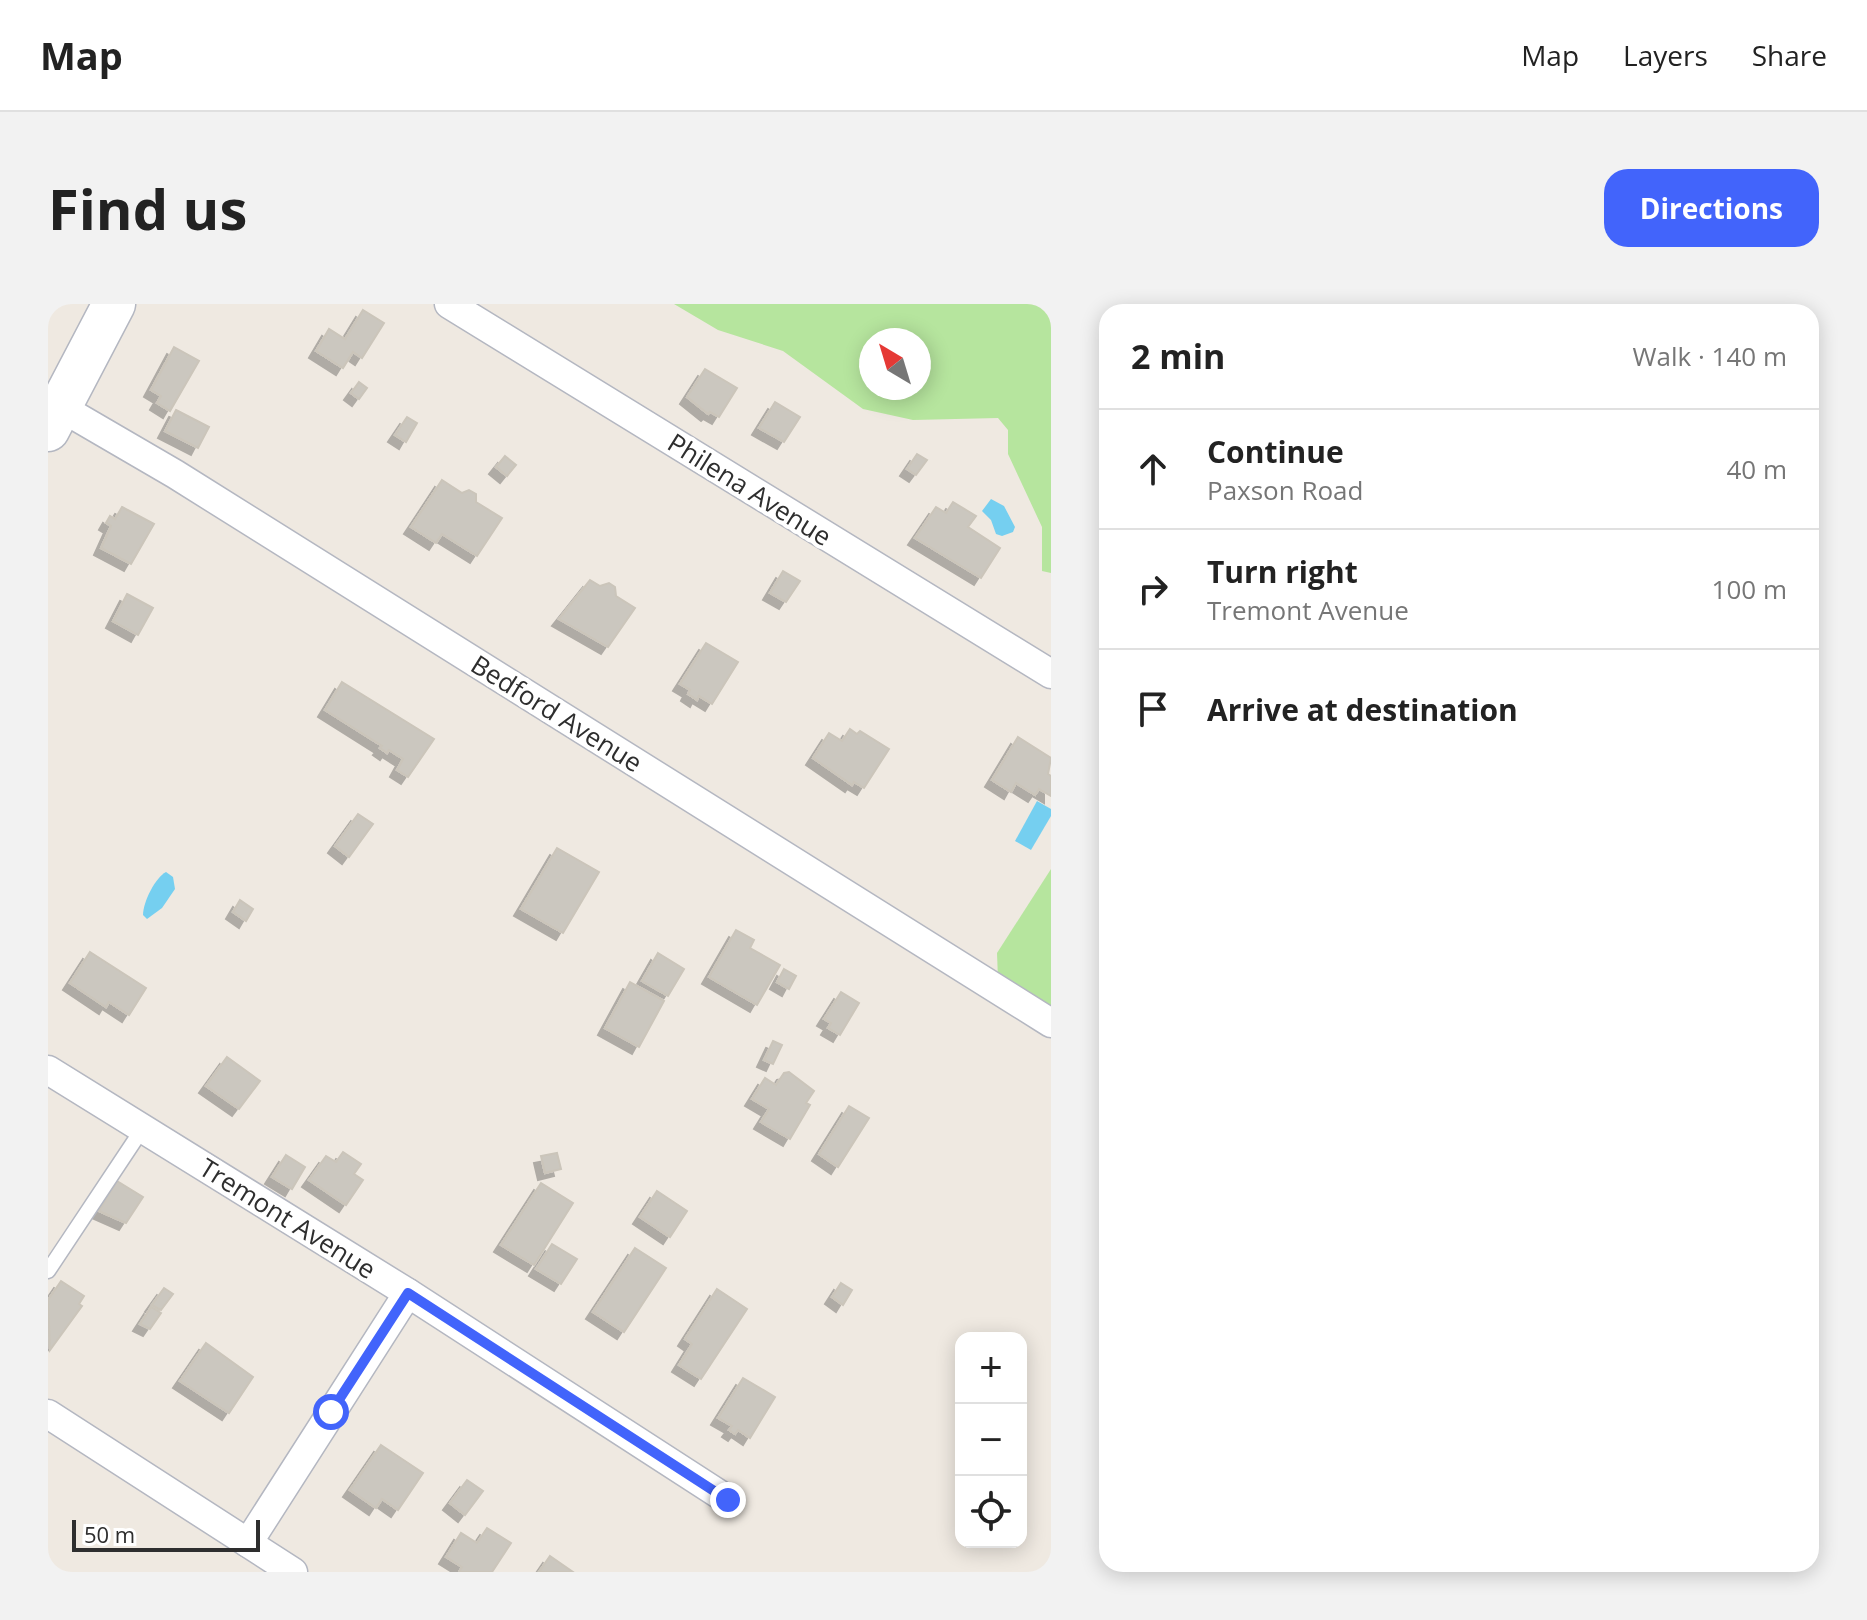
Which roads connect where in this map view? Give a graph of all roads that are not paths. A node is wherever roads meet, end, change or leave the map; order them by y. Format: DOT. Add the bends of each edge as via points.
graph roads {
  1 [pos="114,304"];
  2 [pos="449,304"];
  3 [pos="54,419"];
  4 [pos="1051,674"];
  5 [pos="1051,1023"];
  6 [pos="48,1070"];
  7 [pos="143,1128"];
  8 [pos="48,1271"];
  9 [pos="408,1293"];
  10 [pos="48,1414"];
  11 [pos="728,1500"];
  12 [pos="248,1543"];
  13 [pos="293,1572"];
  1 -- 3 [label="main road"];
  2 -- 4 [label="street, Philena Avenue"];
  3 -- 5 [label="street, Bedford Avenue" via="175,474"];
  6 -- 7 [label="street, Tremont Avenue"];
  7 -- 8 [label="lane"];
  7 -- 9 [label="street, Tremont Avenue"];
  9 -- 11 [label="street, Tremont Avenue"];
  9 -- 12 [label="street"];
  10 -- 12 [label="street"];
  12 -- 13 [label="street"];
}
